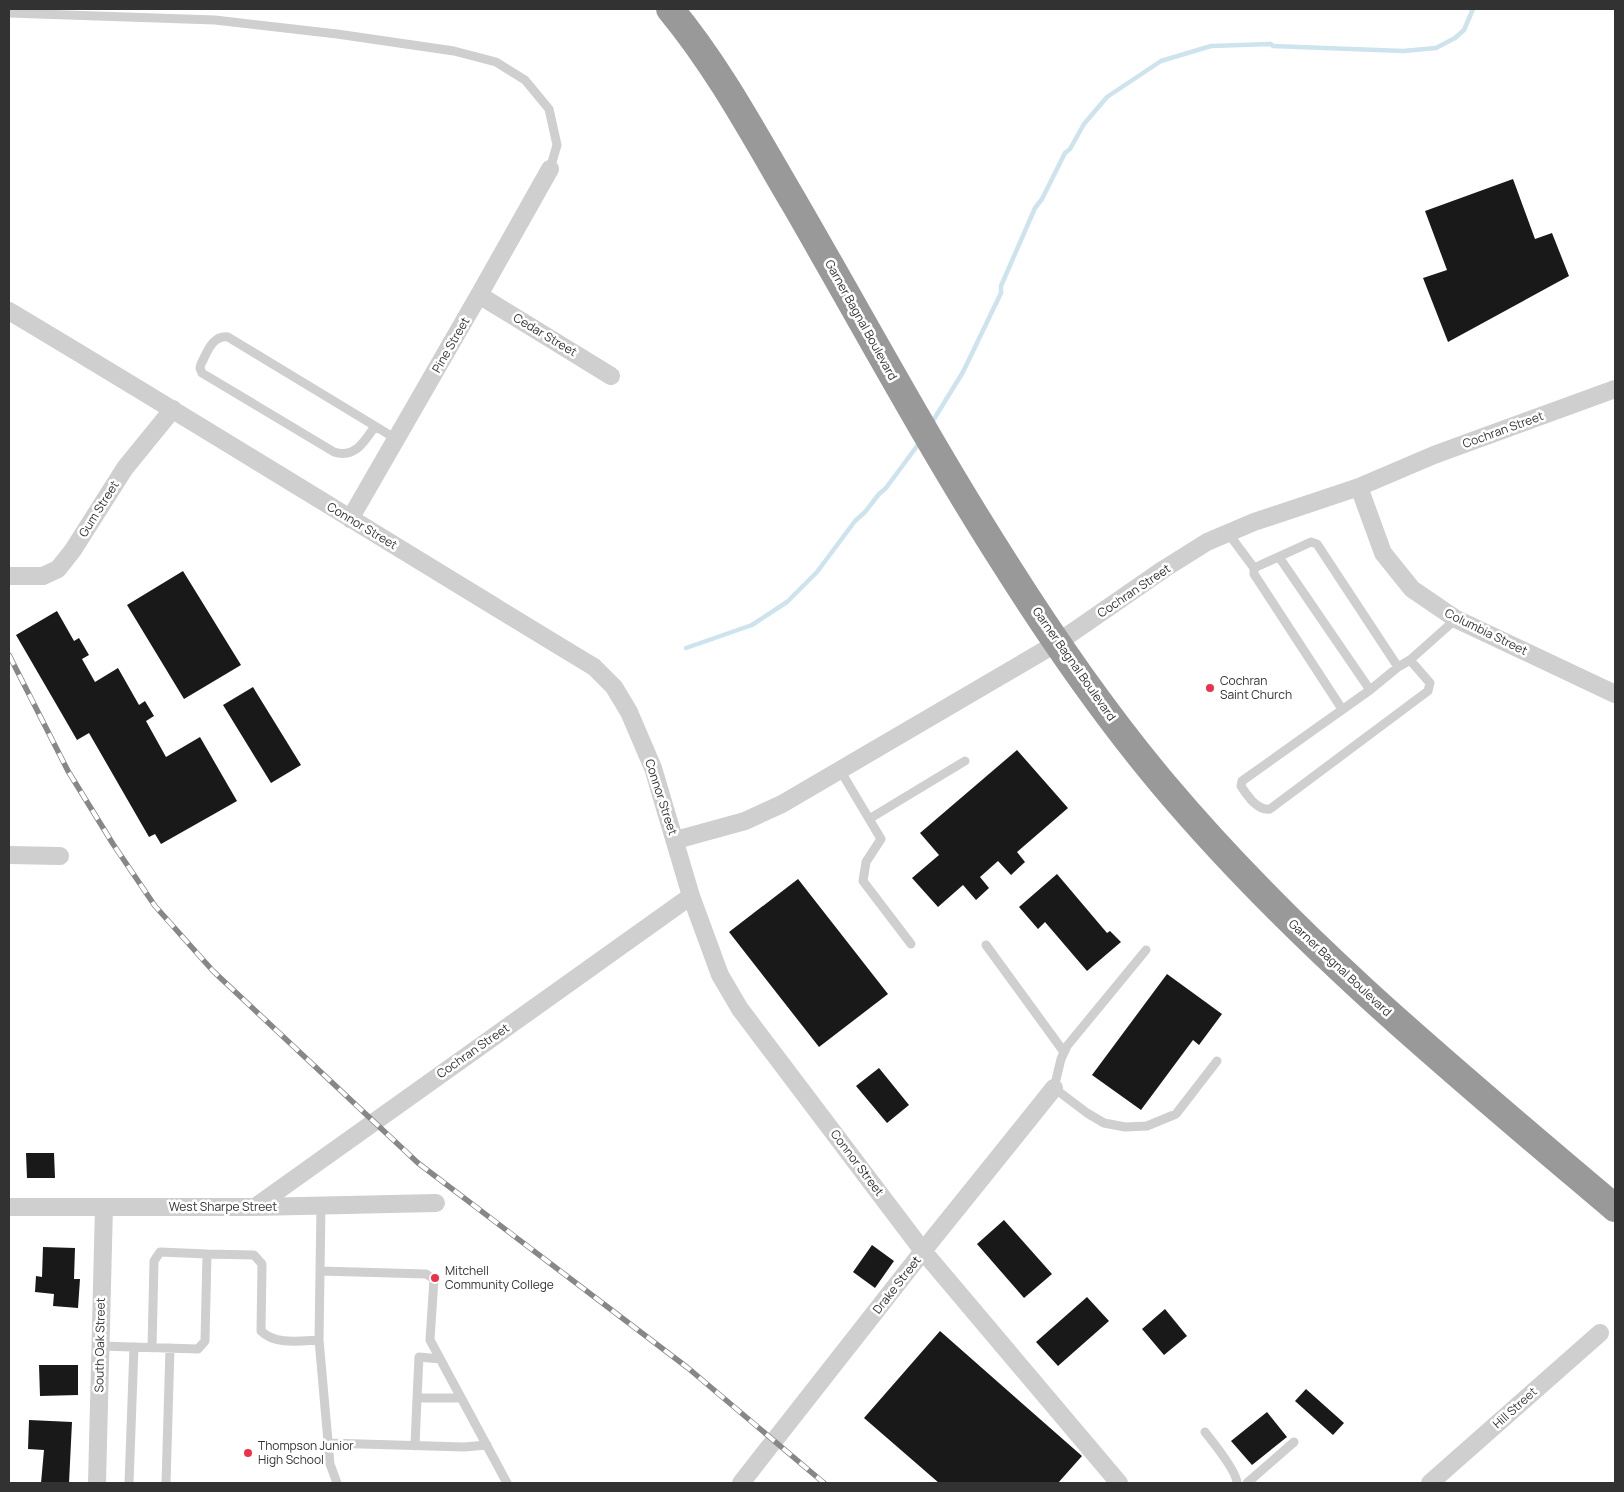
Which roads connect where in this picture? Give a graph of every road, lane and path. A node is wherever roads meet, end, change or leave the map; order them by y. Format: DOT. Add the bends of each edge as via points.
graph roads {
  1 [pos="9,13"];
  2 [pos="677,17"];
  3 [pos="550,169"];
  4 [pos="479,295"];
  5 [pos="9,311"];
  6 [pos="611,376"];
  7 [pos="1615,389"];
  8 [pos="173,409"];
  9 [pos="375,426"];
  10 [pos="396,439"];
  11 [pos="1359,487"];
  12 [pos="350,519"];
  13 [pos="1228,533"];
  14 [pos="1278,557"];
  15 [pos="1254,568"];
  16 [pos="9,576"];
  17 [pos="1456,619"];
  18 [pos="1057,643"];
  19 [pos="1410,660"];
  20 [pos="1398,667"];
  21 [pos="1370,690"];
  22 [pos="1615,694"];
  23 [pos="1342,709"];
  24 [pos="965,761"];
  25 [pos="840,770"];
  26 [pos="869,818"];
  27 [pos="676,840"];
  28 [pos="9,855"];
  29 [pos="60,856"];
  30 [pos="691,896"];
  31 [pos="911,944"];
  32 [pos="986,945"];
  33 [pos="1146,950"];
  34 [pos="1064,1052"];
  35 [pos="1217,1061"];
  36 [pos="1054,1088"];
  37 [pos="436,1203"];
  38 [pos="321,1206"];
  39 [pos="9,1207"];
  40 [pos="104,1207"];
  41 [pos="256,1207"];
  42 [pos="1615,1208"];
  43 [pos="923,1251"];
  44 [pos="207,1254"];
  45 [pos="320,1271"];
  46 [pos="1600,1333"];
  47 [pos="319,1340"];
  48 [pos="100,1346"];
  49 [pos="134,1347"];
  50 [pos="152,1348"];
  51 [pos="170,1348"];
  52 [pos="440,1359"];
  53 [pos="417,1398"];
  54 [pos="461,1398"];
  55 [pos="1205,1432"];
  56 [pos="1294,1442"];
  57 [pos="328,1443"];
  58 [pos="487,1445"];
  59 [pos="415,1446"];
  60 [pos="96,1483"];
  61 [pos="129,1483"];
  62 [pos="166,1483"];
  63 [pos="337,1483"];
  64 [pos="507,1483"];
  65 [pos="741,1483"];
  66 [pos="1119,1483"];
  67 [pos="1237,1483"];
  68 [pos="1247,1483"];
  69 [pos="1430,1483"];
  1 -- 3 [label="lane" via="215,20 454,51 496,62 525,80 549,109 556,145"];
  2 -- 18 [label="highway, Garner Bagnal Boulevard" via="761,145 921,426"];
  3 -- 4 [label="street, Pine Street"];
  4 -- 6 [label="street, Cedar Street"];
  4 -- 10 [label="street, Pine Street"];
  5 -- 8 [label="street, Connor Street"];
  7 -- 11 [label="street, Cochran Street" via="1434,455"];
  8 -- 12 [label="street, Connor Street"];
  8 -- 16 [label="street, Gum Street" via="125,468 58,569 43,576"];
  9 -- 9 [label="lane" via="360,449 344,454 334,452 202,374 200,364 214,341 228,337"];
  9 -- 10 [label="lane"];
  10 -- 12 [label="street, Pine Street"];
  11 -- 13 [label="street, Cochran Street"];
  11 -- 17 [label="street, Columbia Street" via="1383,553 1412,589"];
  12 -- 27 [label="street, Connor Street" via="594,667 614,688 629,712 653,768"];
  13 -- 15 [label="lane"];
  13 -- 18 [label="street, Cochran Street" via="1164,569"];
  14 -- 15 [label="lane"];
  14 -- 20 [label="lane" via="1311,542 1317,544"];
  14 -- 21 [label="lane"];
  15 -- 23 [label="lane" via="1254,574"];
  17 -- 19 [label="lane"];
  17 -- 22 [label="street, Columbia Street"];
  18 -- 25 [label="street, Cochran Street"];
  18 -- 42 [label="highway, Garner Bagnal Boulevard" via="1164,785 1278,909 1426,1047"];
  19 -- 20 [label="lane"];
  19 -- 23 [label="lane" via="1430,683 1428,690 1270,809 1260,808 1240,786 1242,781"];
  20 -- 21 [label="lane"];
  21 -- 23 [label="lane"];
  24 -- 26 [label="lane"];
  25 -- 26 [label="lane"];
  25 -- 27 [label="street, Cochran Street" via="746,821"];
  26 -- 31 [label="lane" via="881,839 866,862 863,881"];
  27 -- 30 [label="street, Connor Street"];
  28 -- 29 [label="street"];
  30 -- 41 [label="street, Cochran Street"];
  30 -- 43 [label="street, Connor Street" via="720,975 740,1009"];
  32 -- 34 [label="lane"];
  33 -- 34 [label="lane"];
  34 -- 36 [label="lane"];
  35 -- 36 [label="lane" via="1176,1114 1147,1126 1125,1127 1104,1123"];
  36 -- 43 [label="street, Drake Street"];
  37 -- 38 [label="street, West Sharpe Street"];
  38 -- 41 [label="street, West Sharpe Street"];
  38 -- 45 [label="lane"];
  39 -- 40 [label="street, West Sharpe Street"];
  40 -- 41 [label="street, West Sharpe Street"];
  40 -- 48 [label="street, South Oak Street"];
  43 -- 65 [label="street, Drake Street"];
  43 -- 66 [label="street, Connor Street"];
  44 -- 47 [label="lane" via="254,1255 262,1264 261,1331 268,1338"];
  44 -- 50 [label="lane" via="160,1252 154,1261"];
  44 -- 51 [label="lane" via="205,1341 198,1349"];
  45 -- 47 [label="lane"];
  45 -- 52 [label="lane" via="426,1274 434,1280 430,1340"];
  46 -- 69 [label="street, Hill Street"];
  47 -- 57 [label="lane"];
  48 -- 49 [label="lane"];
  48 -- 60 [label="street, South Oak Street"];
  49 -- 50 [label="lane"];
  49 -- 61 [label="lane"];
  50 -- 51 [label="lane"];
  51 -- 62 [label="lane"];
  52 -- 53 [label="lane" via="419,1357"];
  52 -- 54 [label="lane"];
  53 -- 54 [label="lane"];
  53 -- 59 [label="lane"];
  54 -- 58 [label="lane"];
  55 -- 67 [label="lane"];
  56 -- 68 [label="lane"];
  57 -- 59 [label="lane"];
  57 -- 63 [label="lane" via="330,1464"];
  58 -- 59 [label="lane"];
  58 -- 64 [label="lane"];
}
